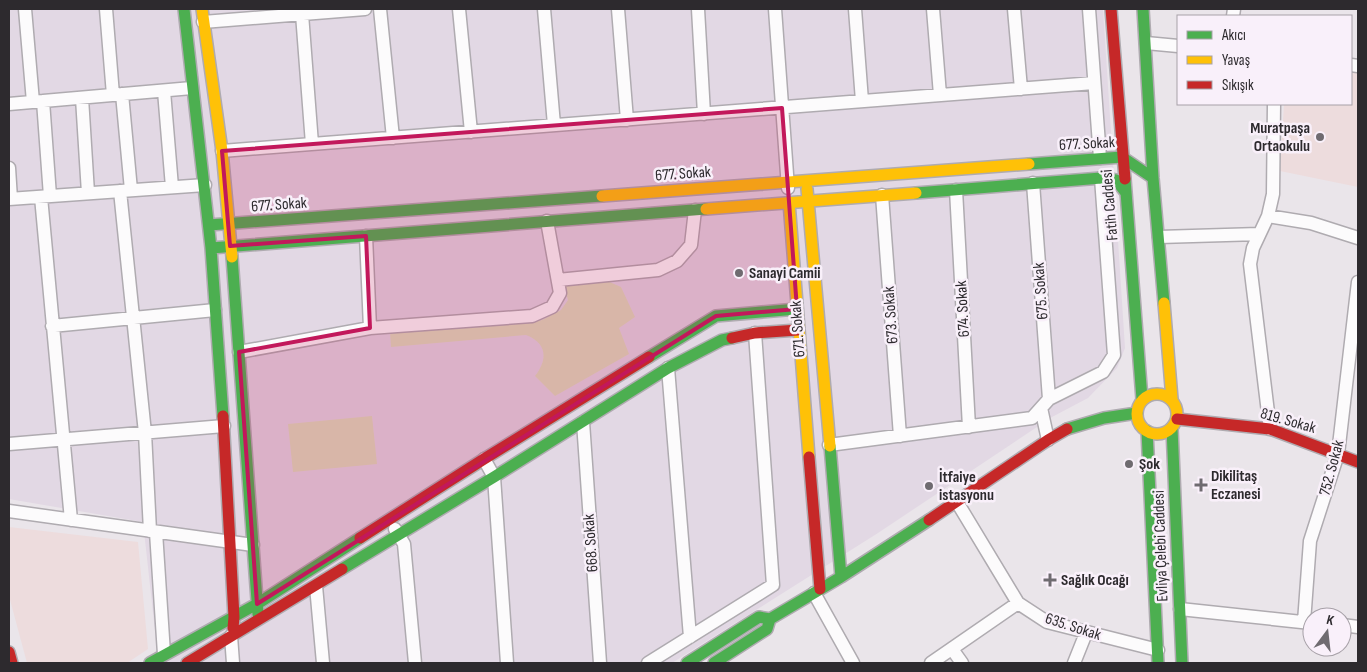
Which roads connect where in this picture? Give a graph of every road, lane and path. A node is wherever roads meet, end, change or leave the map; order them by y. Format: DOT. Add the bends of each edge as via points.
graph roads {
  1 [pos="26,9"];
  2 [pos="106,9"];
  3 [pos="184,9"];
  4 [pos="202,9"];
  5 [pos="365,9"];
  6 [pos="380,9"];
  7 [pos="459,9"];
  8 [pos="544,9"];
  9 [pos="618,9"];
  10 [pos="698,9"];
  11 [pos="775,9"];
  12 [pos="855,9"];
  13 [pos="933,9"];
  14 [pos="1014,9"];
  15 [pos="1089,9"];
  16 [pos="1111,9"];
  17 [pos="1143,9"];
  18 [pos="302,14"];
  19 [pos="203,22"];
  20 [pos="186,24"];
  21 [pos="1146,43"];
  22 [pos="1177,46"];
  23 [pos="1094,83"];
  24 [pos="192,88"];
  25 [pos="1021,89"];
  26 [pos="164,91"];
  27 [pos="118,95"];
  28 [pos="940,95"];
  29 [pos="82,98"];
  30 [pos="862,101"];
  31 [pos="38,102"];
  32 [pos="9,104"];
  33 [pos="1274,105"];
  34 [pos="782,108"];
  35 [pos="704,114"];
  36 [pos="627,120"];
  37 [pos="554,125"];
  38 [pos="470,132"];
  39 [pos="393,138"];
  40 [pos="312,144"];
  41 [pos="222,151"];
  42 [pos="201,153"];
  43 [pos="1122,157"];
  44 [pos="1100,158"];
  45 [pos="9,168"];
  46 [pos="1101,178"];
  47 [pos="1153,178"];
  48 [pos="806,181"];
  49 [pos="788,182"];
  50 [pos="1033,183"];
  51 [pos="205,185"];
  52 [pos="172,187"];
  53 [pos="956,190"];
  54 [pos="126,191"];
  55 [pos="88,193"];
  56 [pos="1126,193"];
  57 [pos="882,195"];
  58 [pos="46,196"];
  59 [pos="10,199"];
  60 [pos="789,202"];
  61 [pos="807,202"];
  62 [pos="695,210"];
  63 [pos="1268,216"];
  64 [pos="547,221"];
  65 [pos="209,225"];
  66 [pos="228,225"];
  67 [pos="1259,234"];
  68 [pos="366,236"];
  69 [pos="1159,237"];
  70 [pos="1358,238"];
  71 [pos="230,246"];
  72 [pos="211,248"];
  73 [pos="558,280"];
  74 [pos="1358,282"];
  75 [pos="797,309"];
  76 [pos="216,310"];
  77 [pos="134,318"];
  78 [pos="52,326"];
  79 [pos="370,328"];
  80 [pos="798,330"];
  81 [pos="756,334"];
  82 [pos="240,352"];
  83 [pos="668,368"];
  84 [pos="1142,399"];
  85 [pos="1172,399"];
  86 [pos="1045,403"];
  87 [pos="1136,413"];
  88 [pos="583,422"];
  89 [pos="1174,423"];
  90 [pos="224,426"];
  91 [pos="969,427"];
  92 [pos="1270,429"];
  93 [pos="1147,431"];
  94 [pos="145,433"];
  95 [pos="900,436"];
  96 [pos="63,440"];
  97 [pos="1048,440"];
  98 [pos="9,444"];
  99 [pos="829,445"];
  100 [pos="1338,454"];
  101 [pos="484,460"];
  102 [pos="1358,462"];
  103 [pos="494,477"];
  104 [pos="957,502"];
  105 [pos="9,511"];
  106 [pos="72,520"];
  107 [pos="388,520"];
  108 [pos="153,532"];
  109 [pos="399,535"];
  110 [pos="231,543"];
  111 [pos="253,545"];
  112 [pos="841,577"];
  113 [pos="316,586"];
  114 [pos="817,591"];
  115 [pos="1018,603"];
  116 [pos="257,604"];
  117 [pos="1308,607"];
  118 [pos="1180,609"];
  119 [pos="234,617"];
  120 [pos="770,619"];
  121 [pos="258,620"];
  122 [pos="1302,621"];
  123 [pos="1086,633"];
  124 [pos="232,636"];
  125 [pos="690,637"];
  126 [pos="952,649"];
  127 [pos="1158,650"];
  128 [pos="9,652"];
  129 [pos="164,654"];
  130 [pos="12,663"];
  131 [pos="150,663"];
  132 [pos="186,663"];
  133 [pos="233,663"];
  134 [pos="323,663"];
  135 [pos="415,663"];
  136 [pos="507,663"];
  137 [pos="600,663"];
  138 [pos="648,663"];
  139 [pos="687,663"];
  140 [pos="714,663"];
  141 [pos="853,663"];
  142 [pos="931,663"];
  143 [pos="962,663"];
  144 [pos="1074,663"];
  145 [pos="1158,663"];
  146 [pos="1182,663"];
  1 -- 31 [label="street"];
  2 -- 27 [label="street"];
  3 -- 20 [label="street"];
  4 -- 19 [label="street"];
  5 -- 18 [label="street"];
  6 -- 39 [label="street"];
  7 -- 38 [label="street"];
  8 -- 37 [label="street"];
  9 -- 36 [label="street"];
  10 -- 35 [label="street"];
  11 -- 34 [label="street, 671. Sokak"];
  12 -- 30 [label="street"];
  13 -- 28 [label="street"];
  14 -- 25 [label="street"];
  15 -- 23 [label="street"];
  16 -- 43 [label="street, Fatih Caddesi"];
  17 -- 21 [label="street"];
  18 -- 19 [label="street"];
  18 -- 40 [label="street"];
  19 -- 20 [label="street"];
  19 -- 41 [label="street"];
  20 -- 24 [label="street"];
  21 -- 22 [label="street"];
  21 -- 47 [label="street"];
  23 -- 25 [label="street"];
  23 -- 44 [label="street"];
  24 -- 26 [label="street"];
  24 -- 42 [label="street"];
  25 -- 28 [label="street"];
  26 -- 27 [label="street"];
  26 -- 52 [label="street"];
  27 -- 29 [label="street"];
  27 -- 54 [label="street"];
  28 -- 30 [label="street"];
  29 -- 31 [label="street"];
  29 -- 55 [label="street"];
  30 -- 34 [label="street"];
  31 -- 32 [label="street"];
  31 -- 58 [label="street"];
  33 -- 63 [label="street" via="1273,194"];
  34 -- 35 [label="street"];
  34 -- 49 [label="street, 671. Sokak"];
  35 -- 36 [label="street"];
  36 -- 37 [label="street"];
  37 -- 38 [label="street"];
  38 -- 39 [label="street"];
  39 -- 40 [label="street"];
  40 -- 41 [label="street"];
  41 -- 42 [label="street"];
  41 -- 66 [label="street"];
  42 -- 51 [label="street"];
  43 -- 44 [label="street, 677. Sokak"];
  43 -- 47 [label="street, 677. Sokak"];
  43 -- 56 [label="street, Fatih Caddesi"];
  44 -- 48 [label="street, 677. Sokak"];
  45 -- 59 [label="street"];
  46 -- 50 [label="street"];
  46 -- 56 [label="street" via="1116,180"];
  46 -- 86 [label="street" via="1114,355 1103,372"];
  47 -- 69 [label="street"];
  48 -- 49 [label="street, 677. Sokak"];
  48 -- 61 [label="street, 671. Sokak"];
  49 -- 60 [label="street, 671. Sokak"];
  49 -- 66 [label="street, 677. Sokak"];
  50 -- 53 [label="street"];
  50 -- 86 [label="street, 675. Sokak"];
  51 -- 52 [label="street"];
  51 -- 65 [label="street"];
  52 -- 54 [label="street"];
  53 -- 57 [label="street"];
  53 -- 91 [label="street, 674. Sokak"];
  54 -- 55 [label="street"];
  54 -- 77 [label="street"];
  55 -- 58 [label="street"];
  56 -- 84 [label="street, Fatih Caddesi"];
  57 -- 61 [label="street"];
  57 -- 95 [label="street, 673. Sokak"];
  58 -- 59 [label="street"];
  58 -- 78 [label="street"];
  60 -- 61 [label="street"];
  60 -- 62 [label="street"];
  60 -- 75 [label="street, 671. Sokak"];
  61 -- 99 [label="street, 671. Sokak"];
  62 -- 64 [label="street"];
  62 -- 73 [label="street" via="691,245 677,262 658,270"];
  63 -- 67 [label="street"];
  63 -- 70 [label="street" via="1311,223"];
  64 -- 68 [label="street"];
  64 -- 73 [label="street"];
  65 -- 66 [label="street, 677. Sokak"];
  65 -- 72 [label="street"];
  66 -- 71 [label="street"];
  67 -- 69 [label="street"];
  67 -- 92 [label="street" via="1250,264"];
  68 -- 71 [label="street"];
  68 -- 79 [label="street"];
  69 -- 85 [label="street"];
  71 -- 72 [label="street"];
  71 -- 82 [label="street"];
  72 -- 76 [label="street"];
  73 -- 79 [label="street" via="560,293 552,306 532,316"];
  74 -- 100 [label="street, 752. Sokak"];
  75 -- 80 [label="street, 671. Sokak"];
  75 -- 101 [label="street" via="716,316"];
  76 -- 77 [label="street"];
  76 -- 90 [label="street"];
  77 -- 78 [label="street"];
  77 -- 94 [label="street"];
  78 -- 96 [label="street"];
  79 -- 82 [label="street"];
  80 -- 81 [label="street"];
  80 -- 114 [label="street, 671. Sokak"];
  81 -- 83 [label="street" via="722,340"];
  81 -- 125 [label="street" via="773,584"];
  82 -- 111 [label="street"];
  83 -- 88 [label="street"];
  83 -- 125 [label="street"];
  84 -- 85 [label="street" via="1157,393"];
  84 -- 87 [label="street"];
  85 -- 89 [label="street" via="1177,408"];
  86 -- 91 [label="street" via="1032,418"];
  86 -- 97 [label="street, 675. Sokak"];
  87 -- 93 [label="street" via="1139,424"];
  87 -- 97 [label="street" via="1067,429"];
  88 -- 103 [label="street"];
  88 -- 137 [label="street, 668. Sokak"];
  89 -- 92 [label="street, 819. Sokak"];
  89 -- 93 [label="street" via="1162,434"];
  89 -- 118 [label="street, Evliya Çelebi Caddesi"];
  90 -- 94 [label="street"];
  90 -- 110 [label="street"];
  91 -- 95 [label="street"];
  92 -- 100 [label="street, 819. Sokak"];
  93 -- 127 [label="street"];
  94 -- 96 [label="street"];
  94 -- 108 [label="street"];
  95 -- 99 [label="street"];
  96 -- 98 [label="street"];
  96 -- 106 [label="street"];
  97 -- 104 [label="street"];
  99 -- 112 [label="street, 671. Sokak"];
  100 -- 102 [label="street, 819. Sokak"];
  100 -- 117 [label="street, 752. Sokak" via="1310,541"];
  101 -- 103 [label="street"];
  101 -- 107 [label="street"];
  103 -- 109 [label="street"];
  103 -- 136 [label="street"];
  104 -- 112 [label="street"];
  104 -- 115 [label="street, 635. Sokak"];
  105 -- 106 [label="street"];
  106 -- 108 [label="street"];
  107 -- 109 [label="street"];
  107 -- 116 [label="street"];
  108 -- 110 [label="street"];
  108 -- 129 [label="street"];
  109 -- 113 [label="street"];
  109 -- 135 [label="street" via="404,544"];
  110 -- 111 [label="street"];
  110 -- 119 [label="street"];
  111 -- 116 [label="street"];
  112 -- 114 [label="street"];
  113 -- 121 [label="street"];
  113 -- 134 [label="street"];
  114 -- 120 [label="street"];
  114 -- 141 [label="street"];
  115 -- 123 [label="street, 635. Sokak" via="1047,622"];
  115 -- 126 [label="street"];
  116 -- 119 [label="street"];
  116 -- 121 [label="street"];
  118 -- 122 [label="street"];
  118 -- 146 [label="street, Evliya Çelebi Caddesi"];
  119 -- 124 [label="street"];
  119 -- 129 [label="street"];
  120 -- 139 [label="street" via="759,617"];
  120 -- 140 [label="street" via="767,629"];
  121 -- 124 [label="street"];
  123 -- 127 [label="street, 635. Sokak"];
  123 -- 144 [label="street"];
  124 -- 132 [label="street"];
  124 -- 133 [label="street"];
  125 -- 138 [label="street"];
  126 -- 142 [label="street"];
  126 -- 143 [label="street"];
  127 -- 145 [label="street"];
  128 -- 130 [label="street"];
  129 -- 131 [label="street"];
}
